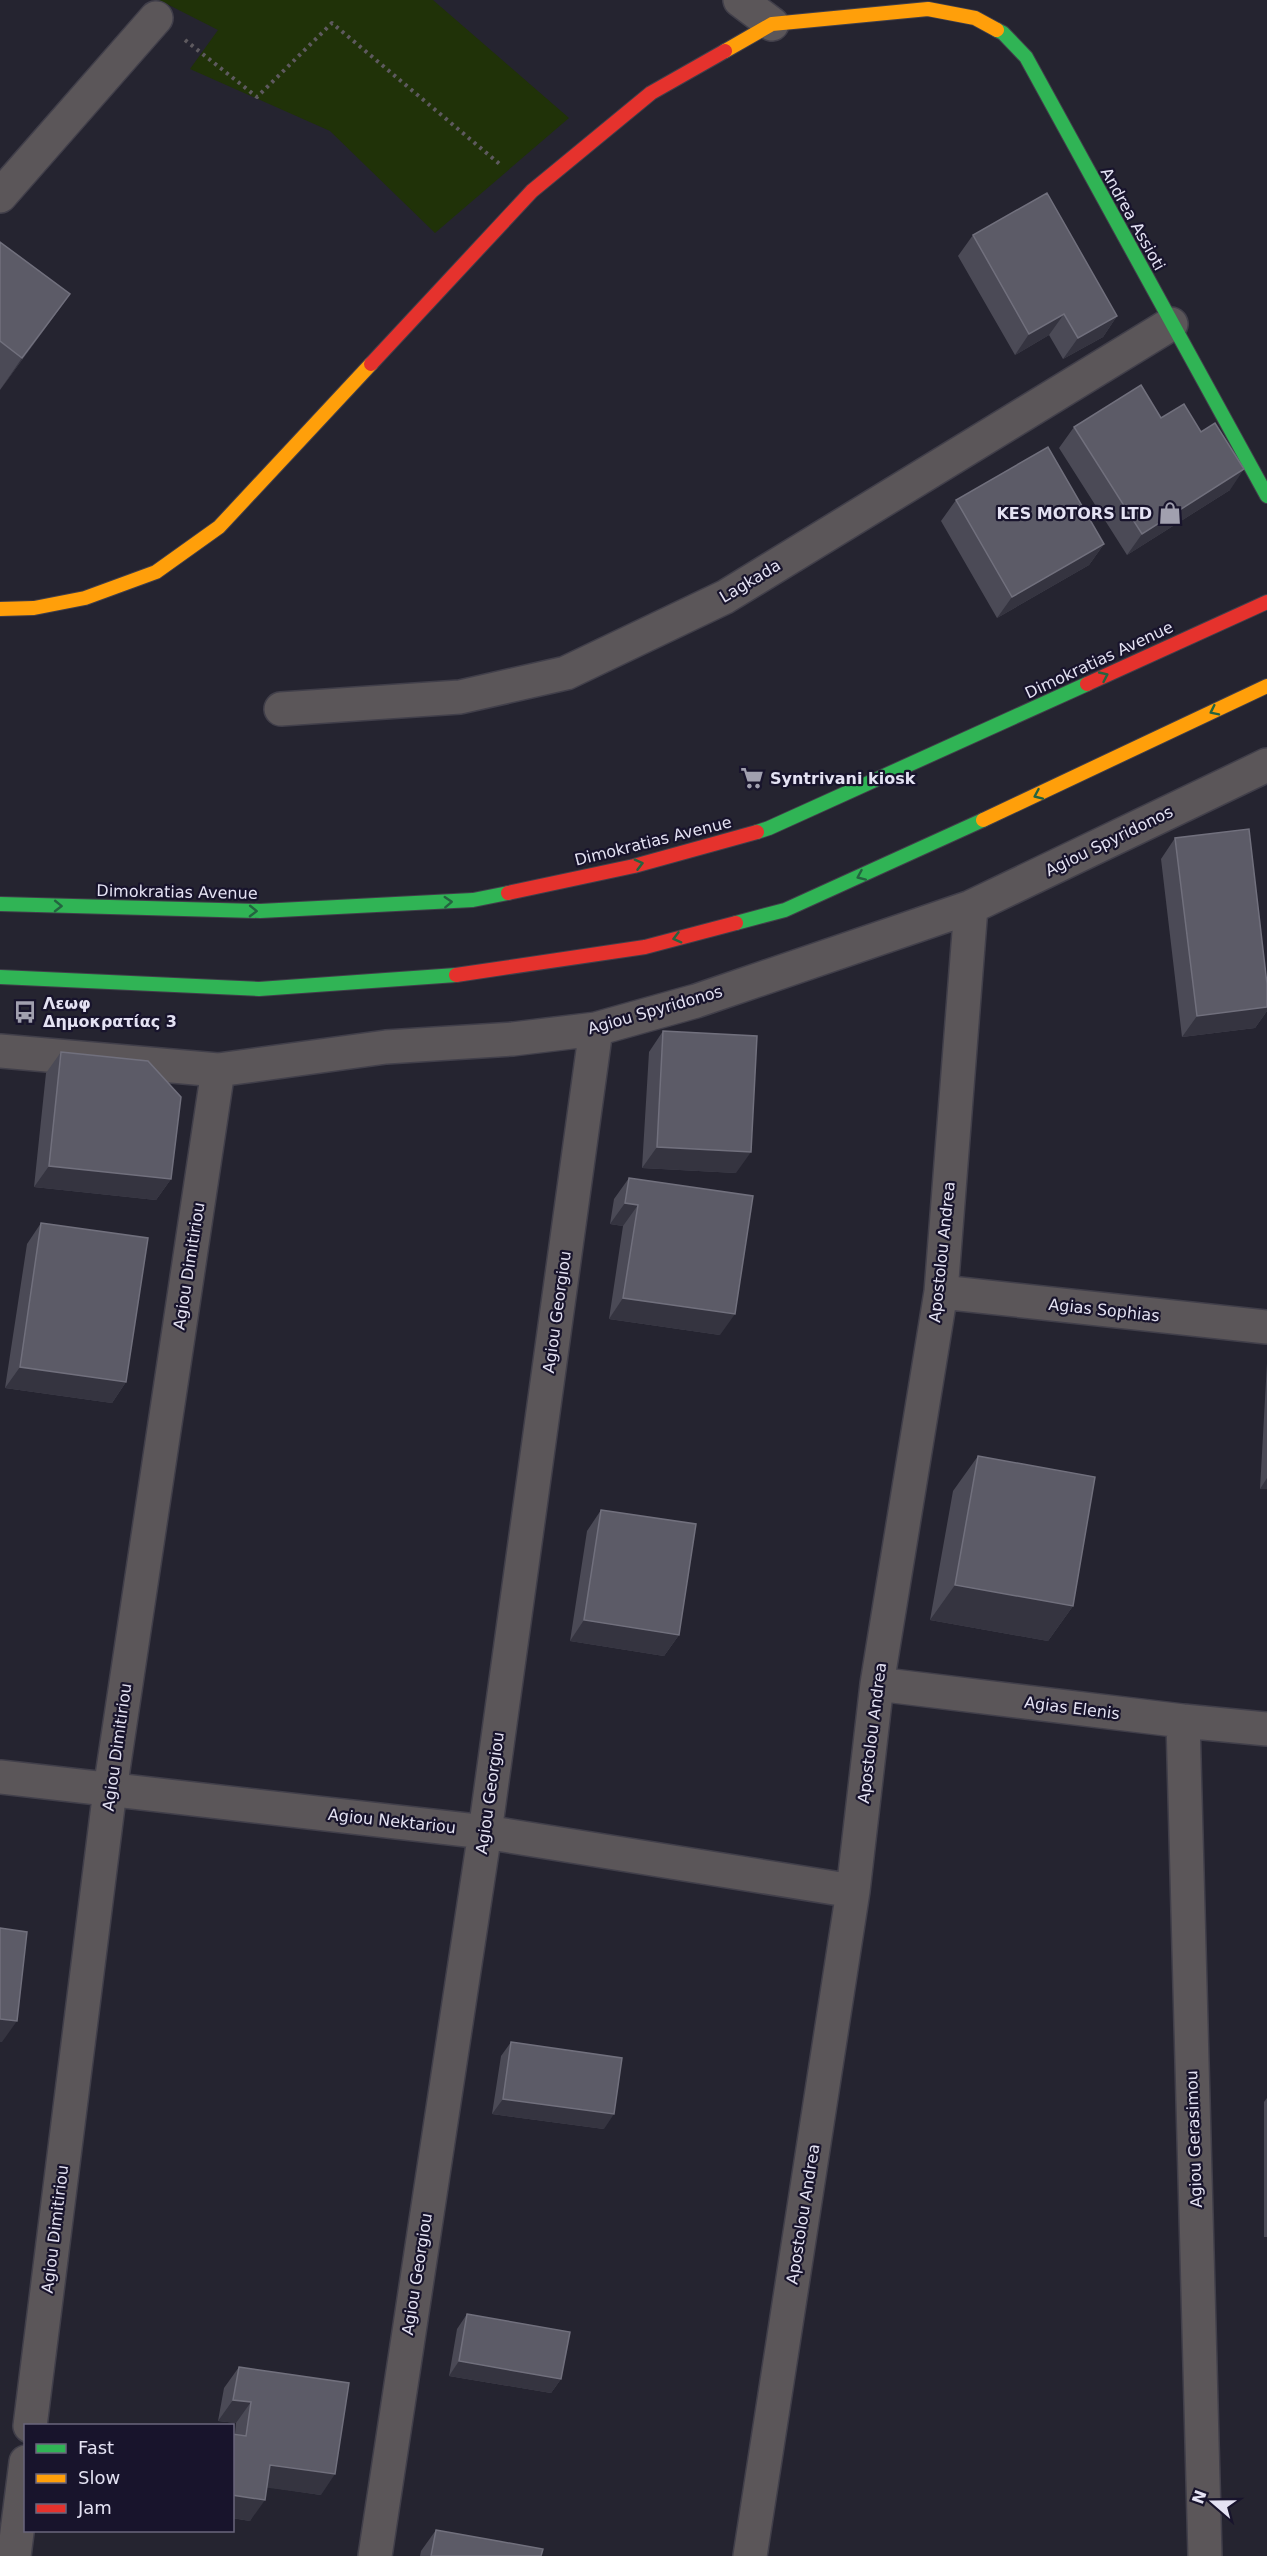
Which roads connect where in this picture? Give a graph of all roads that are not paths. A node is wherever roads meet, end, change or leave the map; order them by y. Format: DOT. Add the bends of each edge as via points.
graph roads {
  1 [pos="740,0"];
  2 [pos="156,18"];
  3 [pos="772,24"];
  4 [pos="0,196"];
  5 [pos="1171,324"];
  6 [pos="1267,496"];
  7 [pos="1267,602"];
  8 [pos="0,609"];
  9 [pos="1267,686"];
  10 [pos="281,709"];
  11 [pos="1267,765"];
  12 [pos="0,904"];
  13 [pos="971,907"];
  14 [pos="0,977"];
  15 [pos="596,1029"];
  16 [pos="0,1051"];
  17 [pos="218,1070"];
  18 [pos="941,1292"];
  19 [pos="1267,1327"];
  20 [pos="877,1684"];
  21 [pos="1183,1721"];
  22 [pos="1267,1729"];
  23 [pos="0,1777"];
  24 [pos="110,1790"];
  25 [pos="484,1832"];
  26 [pos="853,1891"];
  27 [pos="30,2424"];
  28 [pos="24,2478"];
  29 [pos="14,2556"];
  30 [pos="375,2556"];
  31 [pos="750,2556"];
  32 [pos="1205,2556"];
  1 -- 3 [label="street"];
  2 -- 4 [label="street"];
  3 -- 5 [label="main road, Andrea Assioti" via="928,9 975,18 1003,33 1026,57"];
  3 -- 8 [label="main road" via="651,93 532,191 219,527 156,572 85,598 34,608"];
  5 -- 6 [label="main road, Andrea Assioti"];
  5 -- 10 [label="street, Lagkada" via="725,597 566,673 460,697"];
  12 -- 7 [label="main road, Dimokratias Avenue, one-way" via="260,911 473,900 634,866 769,828"];
  9 -- 14 [label="main road, one-way" via="1072,780 785,910 645,947 471,974 259,989"];
  11 -- 13 [label="street, Agiou Spyridonos"];
  13 -- 15 [label="street, Agiou Spyridonos" via="696,1001"];
  13 -- 18 [label="street, Apostolou Andrea"];
  15 -- 17 [label="street, Agiou Spyridonos" via="386,1047"];
  15 -- 25 [label="street, Agiou Georgiou"];
  16 -- 17 [label="street, Agiou Spyridonos"];
  17 -- 24 [label="street, Agiou Dimitiriou"];
  18 -- 19 [label="street, Agias Sophias"];
  18 -- 20 [label="street, Apostolou Andrea"];
  20 -- 21 [label="street, Agias Elenis"];
  20 -- 26 [label="street, Apostolou Andrea"];
  21 -- 22 [label="street, Agias Elenis"];
  21 -- 32 [label="street, Agiou Gerasimou"];
  23 -- 24 [label="street, Agiou Nektariou"];
  24 -- 25 [label="street, Agiou Nektariou"];
  24 -- 27 [label="street, Agiou Dimitiriou"];
  25 -- 26 [label="street, Agiou Nektariou"];
  25 -- 30 [label="street, Agiou Georgiou"];
  26 -- 31 [label="street, Apostolou Andrea"];
  28 -- 29 [label="street"];
}
